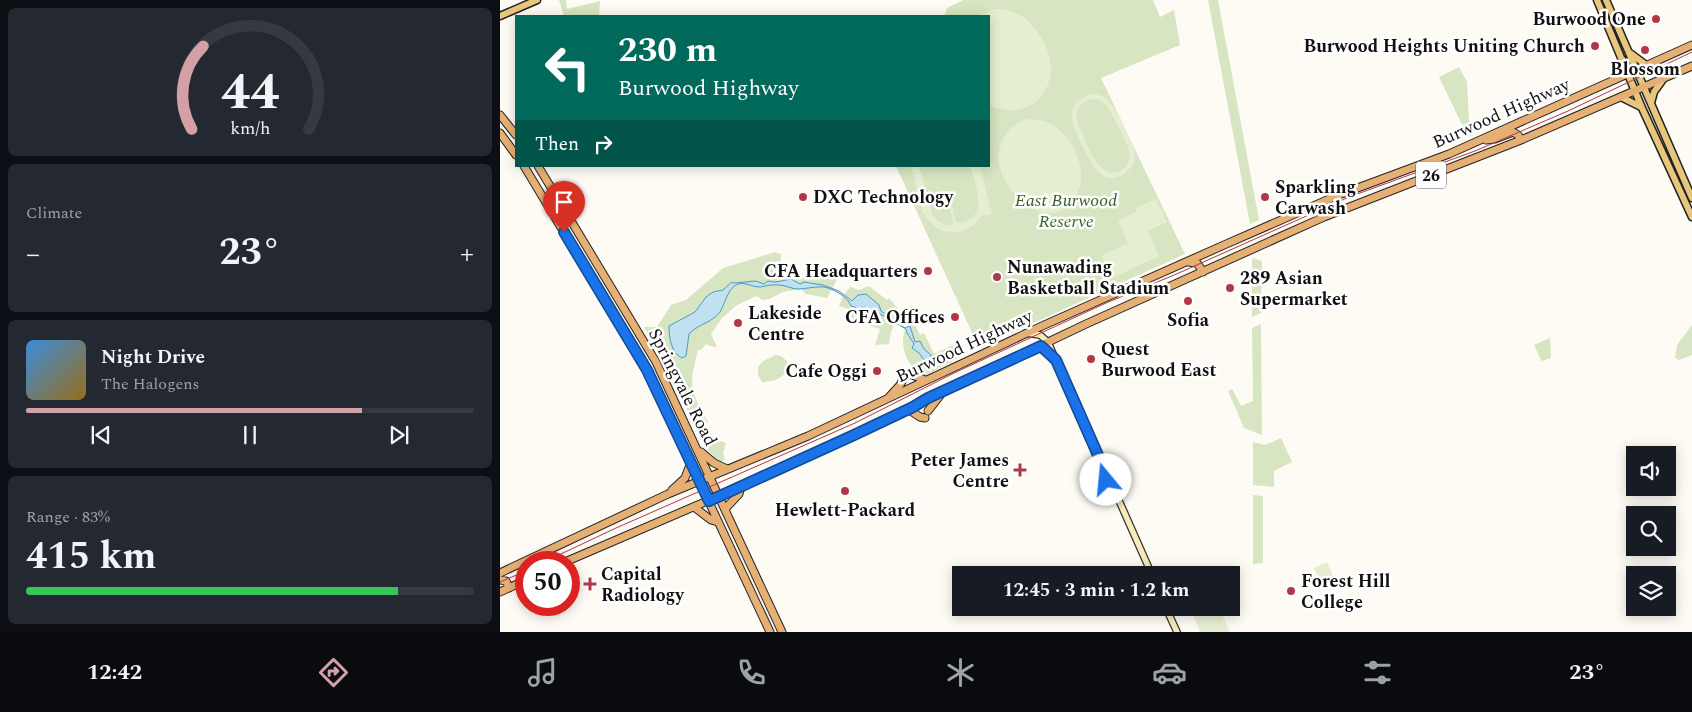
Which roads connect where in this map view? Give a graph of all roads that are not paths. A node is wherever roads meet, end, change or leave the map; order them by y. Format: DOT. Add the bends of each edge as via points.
graph roads {
  1 [pos="536,0"];
  2 [pos="1597,0"];
  3 [pos="1606,0"];
  4 [pos="500,16"];
  5 [pos="1692,46"];
  6 [pos="1629,52"];
  7 [pos="1622,59"];
  8 [pos="1646,65"];
  9 [pos="1692,66"];
  10 [pos="1636,69"];
  11 [pos="1628,73"];
  12 [pos="1664,78"];
  13 [pos="1613,80"];
  14 [pos="1644,87"];
  15 [pos="1635,91"];
  16 [pos="1621,96"];
  17 [pos="1651,103"];
  18 [pos="1642,108"];
  19 [pos="500,115"];
  20 [pos="500,133"];
  21 [pos="515,133"];
  22 [pos="1480,140"];
  23 [pos="1521,140"];
  24 [pos="515,154"];
  25 [pos="525,167"];
  26 [pos="539,167"];
  27 [pos="1692,198"];
  28 [pos="1692,217"];
  29 [pos="1185,262"];
  30 [pos="1203,272"];
  31 [pos="1026,334"];
  32 [pos="1048,342"];
  33 [pos="1041,346"];
  34 [pos="1056,360"];
  35 [pos="658,366"];
  36 [pos="652,380"];
  37 [pos="925,380"];
  38 [pos="943,391"];
  39 [pos="888,400"];
  40 [pos="908,409"];
  41 [pos="698,450"];
  42 [pos="691,462"];
  43 [pos="727,469"];
  44 [pos="710,476"];
  45 [pos="700,481"];
  46 [pos="741,487"];
  47 [pos="668,494"];
  48 [pos="719,496"];
  49 [pos="709,501"];
  50 [pos="694,507"];
  51 [pos="725,509"];
  52 [pos="718,522"];
  53 [pos="580,555"];
  54 [pos="1148,566"];
  55 [pos="500,573"];
  56 [pos="500,580"];
  57 [pos="515,585"];
  58 [pos="509,588"];
  59 [pos="500,592"];
  60 [pos="1170,616"];
  61 [pos="770,632"];
  62 [pos="782,632"];
  63 [pos="1177,632"];
  1 -- 4 [label="main road"];
  2 -- 7 [label="main road"];
  3 -- 6 [label="main road"];
  5 -- 8 [label="highway, Burwood Highway / 26"];
  6 -- 8 [label="main road"];
  6 -- 10 [label="main road"];
  7 -- 11 [label="main road"];
  7 -- 13 [label="main road"];
  8 -- 10 [label="highway, Burwood Highway / 26"];
  9 -- 12 [label="highway, Burwood Highway / 26"];
  10 -- 11 [label="highway, Burwood Highway / 26"];
  10 -- 14 [label="main road"];
  11 -- 13 [label="highway, Burwood Highway / 26"];
  11 -- 15 [label="main road"];
  12 -- 14 [label="highway, Burwood Highway / 26"];
  12 -- 17 [label="main road"];
  13 -- 22 [label="highway, Burwood Highway / 26"];
  14 -- 15 [label="highway, Burwood Highway / 26"];
  14 -- 17 [label="main road"];
  15 -- 16 [label="highway, Burwood Highway / 26"];
  15 -- 18 [label="main road"];
  16 -- 18 [label="main road"];
  16 -- 23 [label="highway, Burwood Highway / 26"];
  17 -- 27 [label="main road"];
  18 -- 28 [label="main road"];
  19 -- 21 [label="highway"];
  20 -- 24 [label="highway"];
  22 -- 23 [label="highway" via="1513,132"];
  22 -- 29 [label="highway, Burwood Highway / 26" via="1336,196"];
  23 -- 30 [label="highway, Burwood Highway / 26" via="1324,217"];
  25 -- 36 [label="highway, Springvale Road"];
  26 -- 35 [label="highway, Springvale Road"];
  29 -- 30 [label="highway" via="1196,263"];
  29 -- 31 [label="highway, Burwood Highway / 26"];
  30 -- 32 [label="highway, Burwood Highway / 26"];
  31 -- 32 [label="main road" via="1040,335"];
  31 -- 37 [label="highway, Burwood Highway / 26"];
  32 -- 33 [label="highway, Burwood Highway / 26"];
  32 -- 34 [label="main road"];
  33 -- 34 [label="main road"];
  33 -- 38 [label="highway, Burwood Highway / 26"];
  34 -- 54 [label="main road"];
  35 -- 36 [label="highway" via="658,376"];
  35 -- 41 [label="highway, Springvale Road"];
  36 -- 42 [label="highway, Springvale Road"];
  37 -- 39 [label="highway, Burwood Highway / 26"];
  37 -- 39 [label="highway" via="907,375"];
  38 -- 40 [label="highway, Burwood Highway / 26"];
  38 -- 40 [label="highway" via="926,415 920,417"];
  39 -- 43 [label="highway, Burwood Highway / 26"];
  40 -- 46 [label="highway, Burwood Highway / 26"];
  41 -- 43 [label="highway"];
  41 -- 44 [label="highway, Springvale Road"];
  42 -- 45 [label="highway, Springvale Road"];
  42 -- 47 [label="highway" via="685,478"];
  43 -- 44 [label="highway, Burwood Highway / 26"];
  44 -- 45 [label="highway, Burwood Highway / 26"];
  44 -- 48 [label="highway, Springvale Road"];
  45 -- 47 [label="highway, Burwood Highway / 26"];
  45 -- 49 [label="highway, Springvale Road"];
  46 -- 48 [label="highway, Burwood Highway / 26"];
  46 -- 51 [label="highway"];
  47 -- 55 [label="highway, Burwood Highway / 26"];
  48 -- 49 [label="highway, Burwood Highway / 26"];
  48 -- 51 [label="highway, Springvale Road"];
  49 -- 50 [label="highway, Burwood Highway / 26"];
  49 -- 52 [label="highway, Springvale Road"];
  50 -- 52 [label="highway"];
  50 -- 53 [label="highway, Burwood Highway / 26"];
  51 -- 62 [label="highway, Springvale Road"];
  52 -- 61 [label="highway, Springvale Road"];
  56 -- 58 [label="highway" via="506,581"];
  57 -- 58 [label="highway"];
  58 -- 59 [label="highway"];
  60 -- 63 [label="main road"];
}
